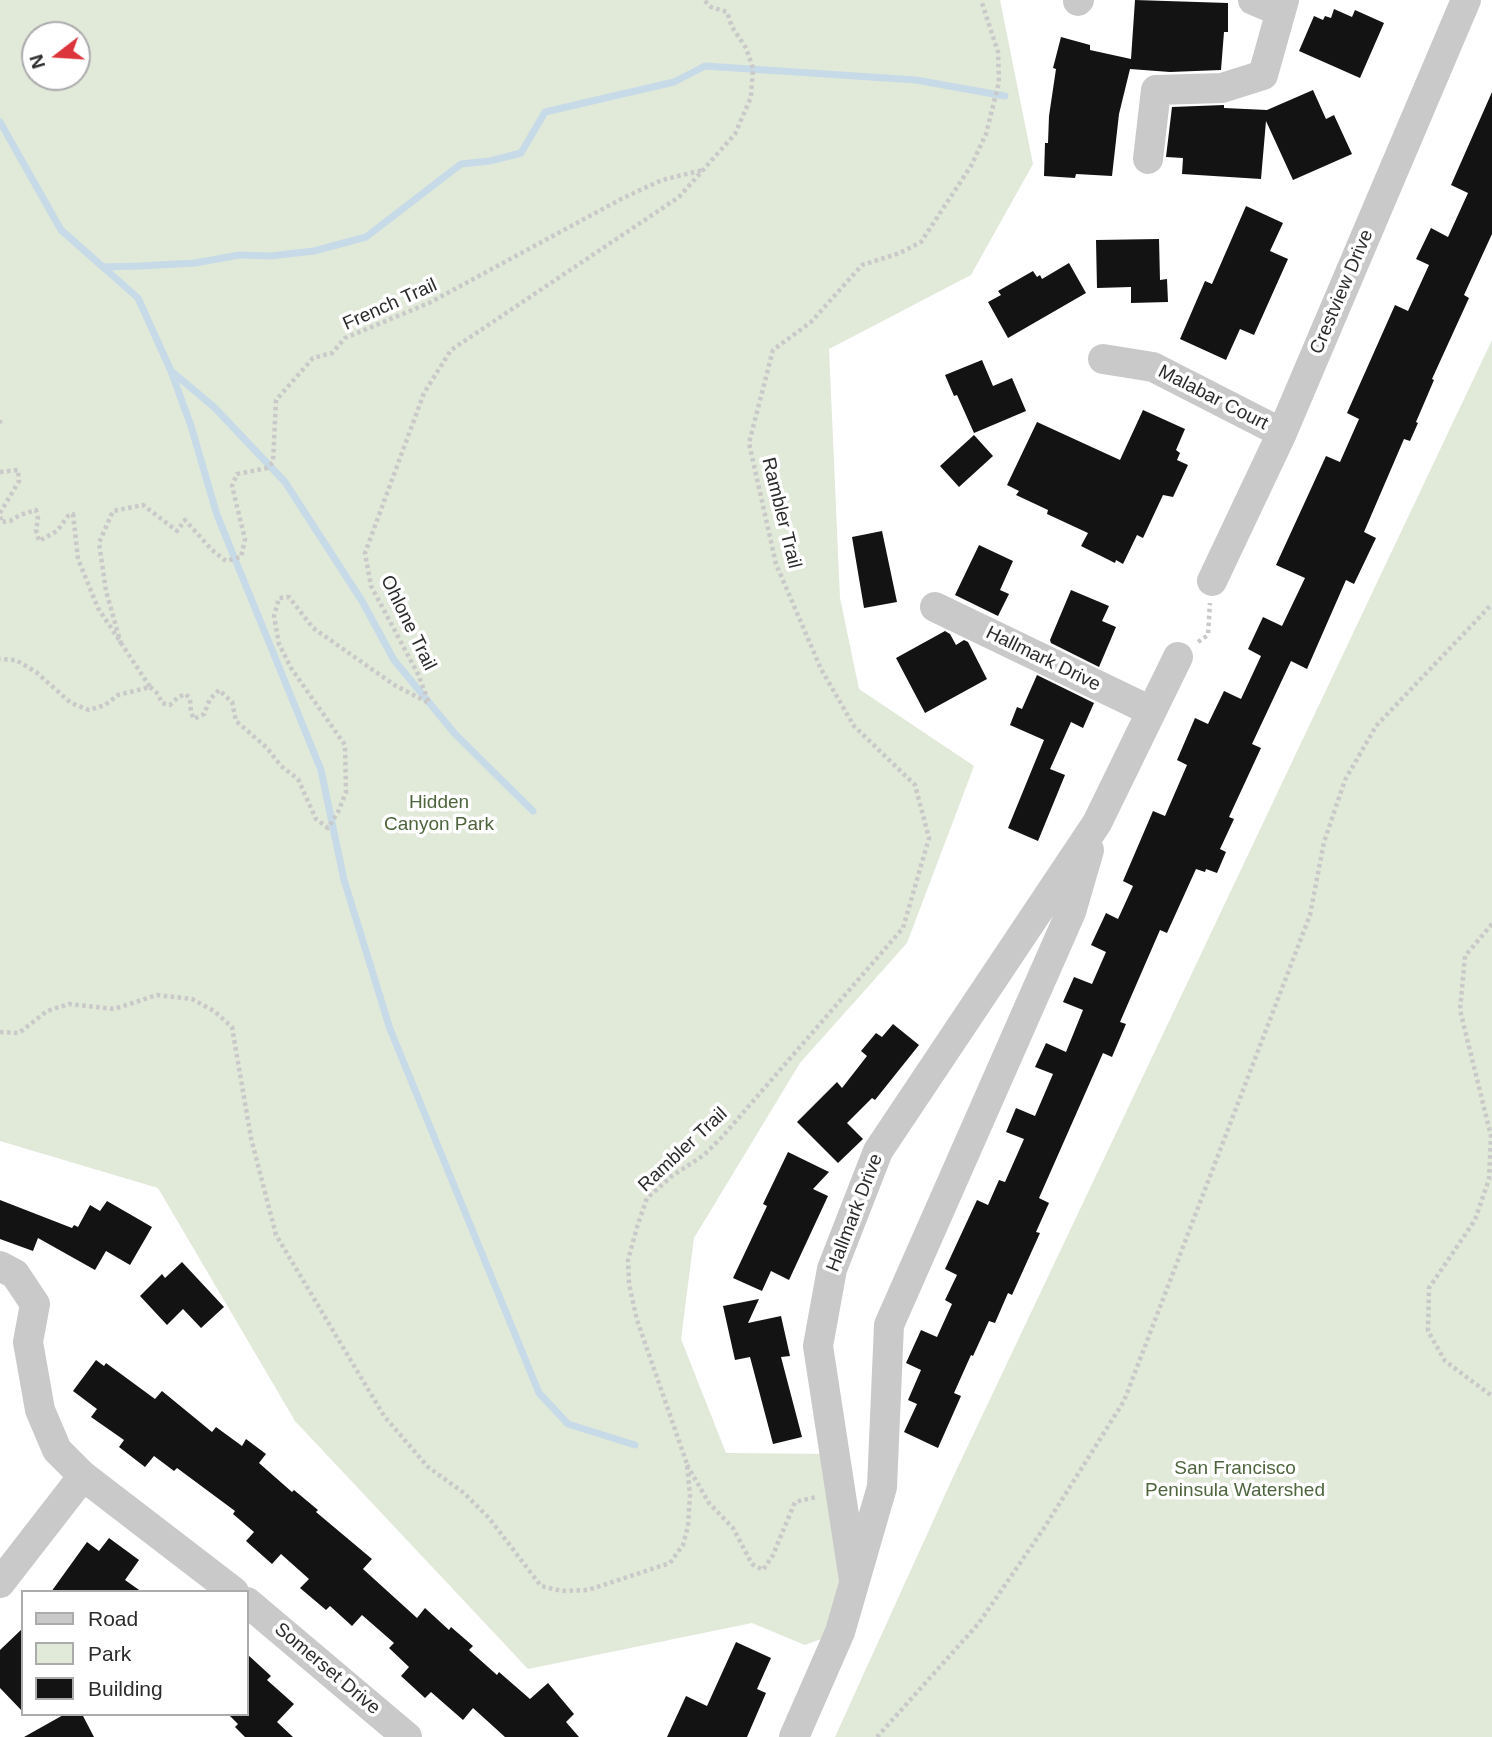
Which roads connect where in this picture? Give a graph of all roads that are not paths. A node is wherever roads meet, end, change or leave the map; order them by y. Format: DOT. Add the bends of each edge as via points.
graph roads {
  1 [pos="1461,2"];
  2 [pos="1272,4"];
  3 [pos="1148,159"];
  4 [pos="1103,359"];
  5 [pos="1282,433"];
  6 [pos="1212,581"];
  7 [pos="935,607"];
  8 [pos="1178,657"];
  9 [pos="1151,711"];
  10 [pos="1097,823"];
  11 [pos="0,1266"];
  12 [pos="83,1476"];
  13 [pos="854,1580"];
  14 [pos="0,1583"];
  15 [pos="230,1590"];
  16 [pos="248,1603"];
  17 [pos="407,1737"];
  18 [pos="794,1737"];
  1 -- 5 [label="street, Crestview Drive"];
  2 -- 3 [label="street" via="1263,75 1222,88 1156,90"];
  4 -- 5 [label="street, Malabar Court" via="1153,367"];
  5 -- 6 [label="street, Crestview Drive"];
  7 -- 9 [label="street, Hallmark Drive"];
  8 -- 9 [label="street, Hallmark Drive"];
  9 -- 10 [label="street, Hallmark Drive"];
  10 -- 13 [label="street, Hallmark Drive" via="1070,912 889,1325 882,1487"];
  10 -- 13 [label="street, Hallmark Drive" via="878,1151 832,1269 818,1346"];
  11 -- 12 [label="street" via="15,1273 35,1304 27,1342 40,1409 57,1450"];
  12 -- 14 [label="street"];
  12 -- 15 [label="street"];
  13 -- 18 [label="street, Hallmark Drive" via="840,1632"];
  16 -- 17 [label="street, Somerset Drive"];
}
